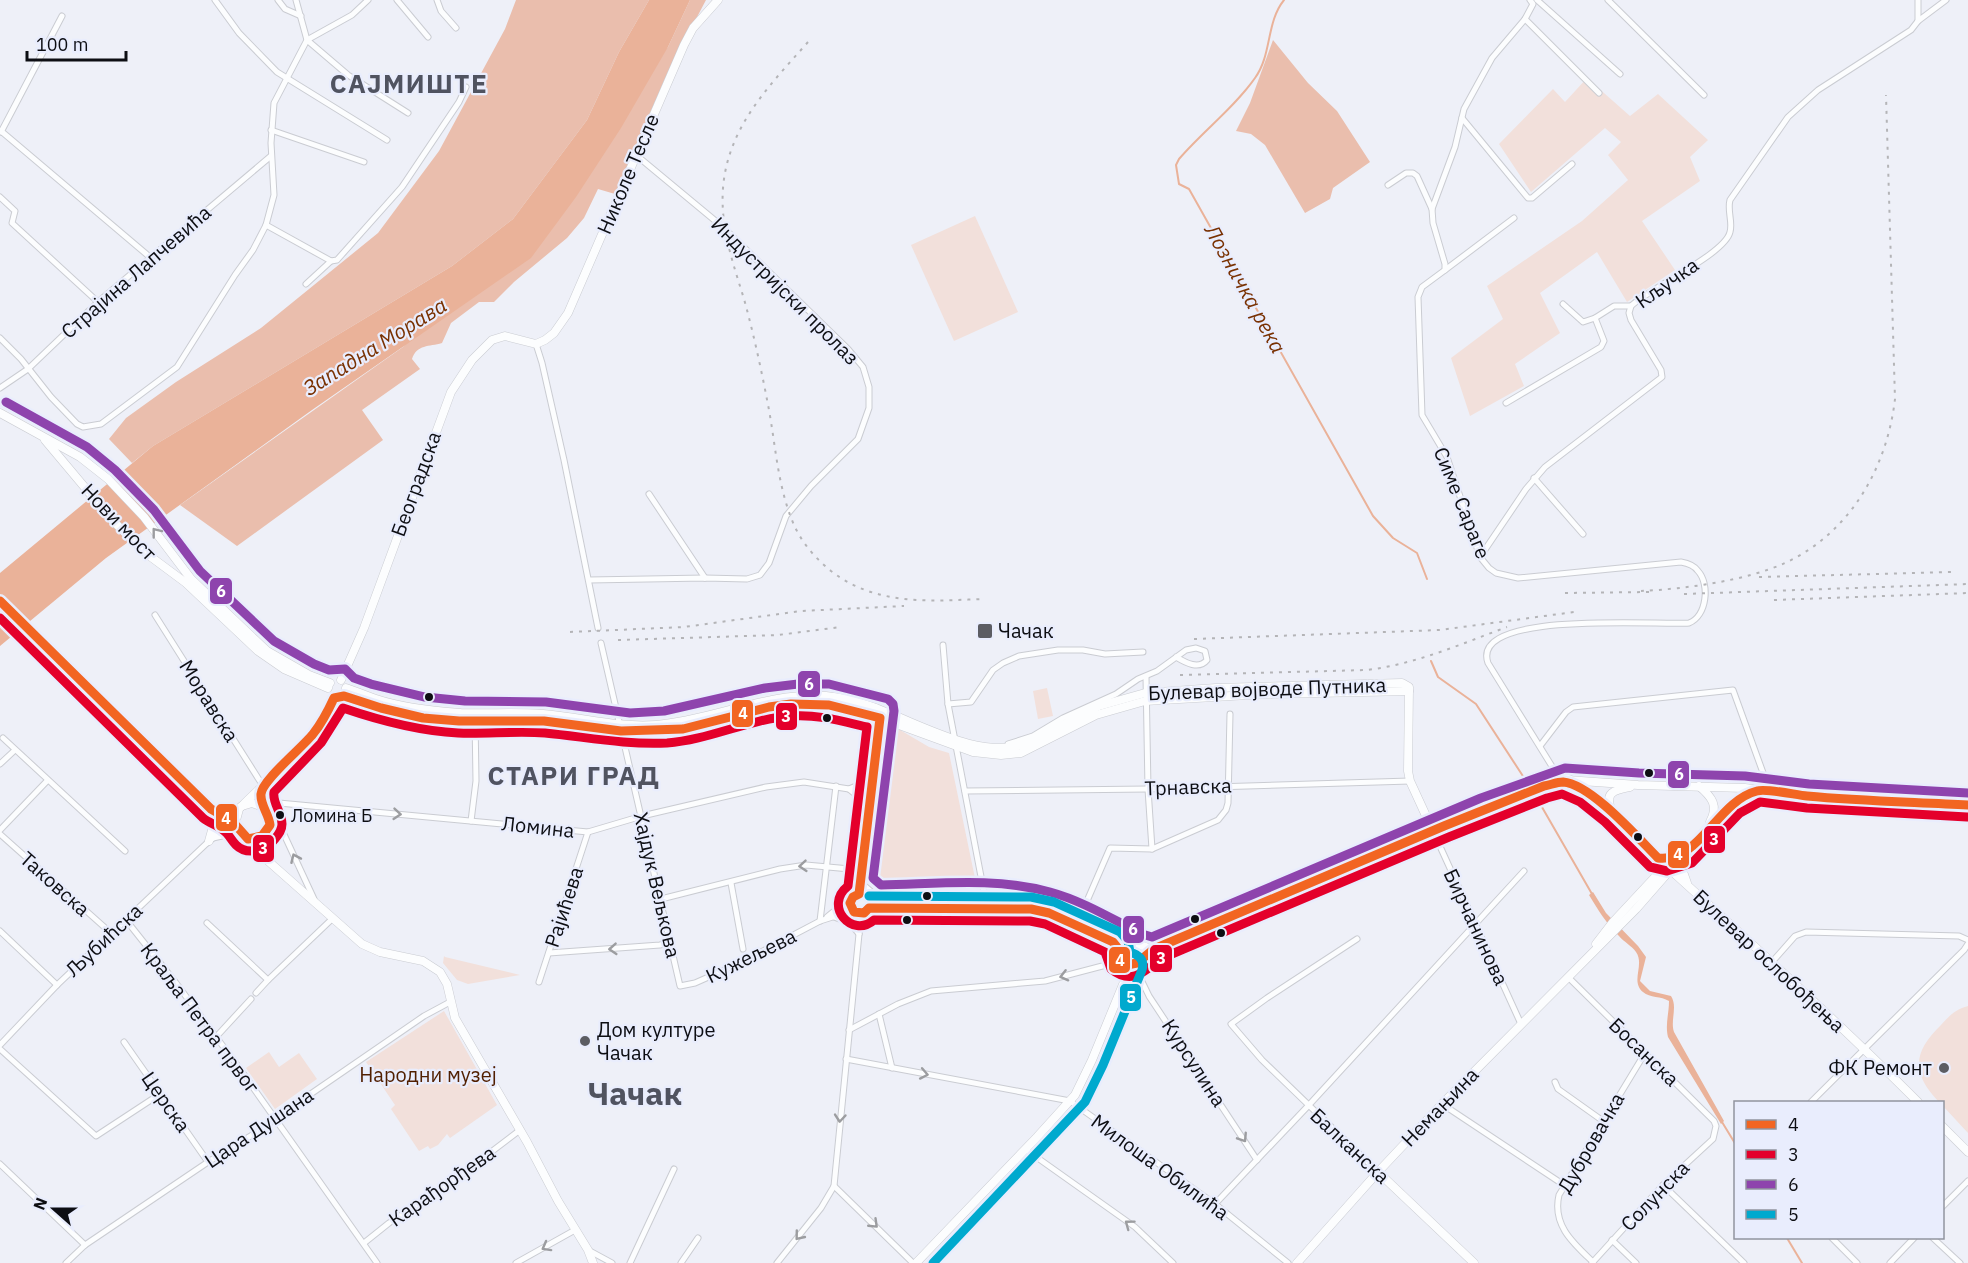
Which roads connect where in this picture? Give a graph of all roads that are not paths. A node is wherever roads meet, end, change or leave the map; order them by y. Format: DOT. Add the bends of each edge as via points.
graph roads {
  1 [pos="215,0"];
  2 [pos="278,0"];
  3 [pos="296,0"];
  4 [pos="397,0"];
  5 [pos="437,0"];
  6 [pos="718,0"];
  7 [pos="1608,0"];
  8 [pos="1918,0"];
  9 [pos="1946,0"];
  10 [pos="1535,1"];
  11 [pos="364,2"];
  12 [pos="62,16"];
  13 [pos="301,16"];
  14 [pos="1525,19"];
  15 [pos="1918,21"];
  16 [pos="456,28"];
  17 [pos="428,37"];
  18 [pos="307,40"];
  19 [pos="1620,74"];
  20 [pos="286,79"];
  21 [pos="466,87"];
  22 [pos="1599,93"];
  23 [pos="1704,95"];
  24 [pos="408,113"];
  25 [pos="1462,118"];
  26 [pos="271,130"];
  27 [pos="1,132"];
  28 [pos="387,140"];
  29 [pos="636,155"];
  30 [pos="271,156"];
  31 [pos="364,162"];
  32 [pos="1572,164"];
  33 [pos="1388,185"];
  34 [pos="0,197"];
  35 [pos="1432,209"];
  36 [pos="1514,218"];
  37 [pos="266,225"];
  38 [pos="151,258"];
  39 [pos="331,261"];
  40 [pos="1444,270"];
  41 [pos="306,284"];
  42 [pos="98,302"];
  43 [pos="1563,304"];
  44 [pos="1631,306"];
  45 [pos="1594,318"];
  46 [pos="0,338"];
  47 [pos="536,344"];
  48 [pos="28,369"];
  49 [pos="0,388"];
  50 [pos="1506,402"];
  51 [pos="0,413"];
  52 [pos="59,451"];
  53 [pos="1534,478"];
  54 [pos="649,494"];
  55 [pos="1583,534"];
  56 [pos="1480,556"];
  57 [pos="705,578"];
  58 [pos="589,580"];
  59 [pos="189,581"];
  60 [pos="0,601"];
  61 [pos="155,615"];
  62 [pos="597,628"];
  63 [pos="601,643"];
  64 [pos="943,645"];
  65 [pos="1143,652"];
  66 [pos="1176,657"];
  67 [pos="1146,677"];
  68 [pos="341,680"];
  69 [pos="329,686"];
  70 [pos="1409,691"];
  71 [pos="345,692"];
  72 [pos="1145,697"];
  73 [pos="334,698"];
  74 [pos="948,704"];
  75 [pos="882,709"];
  76 [pos="616,711"];
  77 [pos="1230,714"];
  78 [pos="475,716"];
  79 [pos="880,718"];
  80 [pos="605,722"];
  81 [pos="620,728"];
  82 [pos="3,738"];
  83 [pos="955,741"];
  84 [pos="1540,746"];
  85 [pos="15,750"];
  86 [pos="0,764"];
  87 [pos="874,764"];
  88 [pos="1553,768"];
  89 [pos="1573,779"];
  90 [pos="47,780"];
  91 [pos="1410,781"];
  92 [pos="1558,782"];
  93 [pos="1636,785"];
  94 [pos="263,786"];
  95 [pos="836,786"];
  96 [pos="1229,786"];
  97 [pos="1699,786"];
  98 [pos="849,789"];
  99 [pos="1148,789"];
  100 [pos="1758,790"];
  101 [pos="965,791"];
  102 [pos="1770,792"];
  103 [pos="1968,805"];
  104 [pos="210,808"];
  105 [pos="241,808"];
  106 [pos="267,811"];
  107 [pos="869,812"];
  108 [pos="1614,815"];
  109 [pos="642,816"];
  110 [pos="471,820"];
  111 [pos="235,825"];
  112 [pos="1706,829"];
  113 [pos="1433,831"];
  114 [pos="0,832"];
  115 [pos="588,832"];
  116 [pos="266,833"];
  117 [pos="244,836"];
  118 [pos="210,840"];
  119 [pos="1152,849"];
  120 [pos="125,851"];
  121 [pos="1685,853"];
  122 [pos="1655,855"];
  123 [pos="267,860"];
  124 [pos="827,867"];
  125 [pos="1670,869"];
  126 [pos="861,870"];
  127 [pos="1524,871"];
  128 [pos="731,882"];
  129 [pos="860,882"];
  130 [pos="1658,885"];
  131 [pos="1687,885"];
  132 [pos="859,894"];
  133 [pos="986,896"];
  134 [pos="867,897"];
  135 [pos="879,897"];
  136 [pos="661,899"];
  137 [pos="851,899"];
  138 [pos="316,904"];
  139 [pos="869,908"];
  140 [pos="987,908"];
  141 [pos="854,912"];
  142 [pos="861,914"];
  143 [pos="832,917"];
  144 [pos="1080,917"];
  145 [pos="332,919"];
  146 [pos="126,920"];
  147 [pos="820,921"];
  148 [pos="207,923"];
  149 [pos="1476,925"];
  150 [pos="0,931"];
  151 [pos="111,933"];
  152 [pos="859,934"];
  153 [pos="1357,939"];
  154 [pos="1129,941"];
  155 [pos="671,942"];
  156 [pos="1968,942"];
  157 [pos="1139,946"];
  158 [pos="743,949"];
  159 [pos="1154,950"];
  160 [pos="1966,952"];
  161 [pos="549,953"];
  162 [pos="1118,954"];
  163 [pos="1588,956"];
  164 [pos="1772,962"];
  165 [pos="1135,963"];
  166 [pos="1568,978"];
  167 [pos="268,980"];
  168 [pos="539,982"];
  169 [pos="57,985"];
  170 [pos="680,986"];
  171 [pos="256,993"];
  172 [pos="251,999"];
  173 [pos="450,1002"];
  174 [pos="879,1014"];
  175 [pos="1521,1024"];
  176 [pos="849,1030"];
  177 [pos="216,1037"];
  178 [pos="124,1042"];
  179 [pos="0,1047"];
  180 [pos="1865,1049"];
  181 [pos="1645,1053"];
  182 [pos="846,1059"];
  183 [pos="892,1068"];
  184 [pos="1555,1082"];
  185 [pos="160,1094"];
  186 [pos="1070,1101"];
  187 [pos="1812,1101"];
  188 [pos="1917,1101"];
  189 [pos="1442,1104"];
  190 [pos="1308,1106"];
  191 [pos="274,1120"];
  192 [pos="1603,1121"];
  193 [pos="1944,1128"];
  194 [pos="1716,1129"];
  195 [pos="520,1130"];
  196 [pos="1025,1149"];
  197 [pos="1968,1152"];
  198 [pos="1257,1160"];
  199 [pos="208,1162"];
  200 [pos="0,1164"];
  201 [pos="674,1169"];
  202 [pos="1378,1172"];
  203 [pos="1968,1181"];
  204 [pos="1564,1185"];
  205 [pos="1663,1185"];
  206 [pos="834,1186"];
  207 [pos="1215,1204"];
  208 [pos="1944,1205"];
  209 [pos="575,1230"];
  210 [pos="698,1238"];
  211 [pos="1833,1239"];
  212 [pos="1913,1239"];
  213 [pos="1934,1239"];
  214 [pos="1612,1240"];
  215 [pos="364,1243"];
  216 [pos="85,1245"];
  217 [pos="588,1250"];
  218 [pos="73,1260"];
  219 [pos="66,1263"];
  220 [pos="377,1263"];
  221 [pos="516,1263"];
  222 [pos="592,1263"];
  223 [pos="612,1263"];
  224 [pos="630,1263"];
  225 [pos="681,1263"];
  226 [pos="777,1263"];
  227 [pos="915,1263"];
  228 [pos="1173,1263"];
  229 [pos="1288,1263"];
  230 [pos="1297,1263"];
  231 [pos="1474,1263"];
  232 [pos="1592,1263"];
  233 [pos="1636,1263"];
  234 [pos="1744,1263"];
  235 [pos="1857,1263"];
  236 [pos="1890,1263"];
  237 [pos="1960,1263"];
  1 -- 20 [label="street" via="239,33"];
  2 -- 13 [label="street" via="285,9"];
  3 -- 13 [label="street"];
  4 -- 17 [label="street"];
  5 -- 16 [label="street"];
  6 -- 29 [label="main road, Николе Тесле" via="693,28 684,45"];
  7 -- 23 [label="street"];
  8 -- 15 [label="street"];
  9 -- 15 [label="street, Кључка"];
  10 -- 14 [label="street"];
  10 -- 19 [label="street"];
  11 -- 18 [label="street" via="352,15"];
  12 -- 27 [label="street"];
  13 -- 18 [label="street"];
  14 -- 22 [label="street"];
  14 -- 25 [label="street" via="1492,58 1468,99"];
  15 -- 44 [label="street, Кључка" via="1911,30 1818,90 1788,117 1730,200 1731,229 1723,246"];
  18 -- 20 [label="street"];
  18 -- 24 [label="street" via="348,75"];
  20 -- 26 [label="street" via="274,103"];
  20 -- 28 [label="street"];
  21 -- 39 [label="street" via="402,187 337,260"];
  25 -- 32 [label="street" via="1528,198"];
  25 -- 35 [label="street"];
  26 -- 30 [label="street"];
  26 -- 31 [label="street"];
  27 -- 38 [label="street"];
  29 -- 47 [label="main road, Николе Тесле" via="568,313 554,333"];
  29 -- 57 [label="street, Индустријски пролаз" via="724,228 848,349 862,367 868,387 869,408 858,439 786,516 765,570 747,579"];
  30 -- 37 [label="street" via="274,195"];
  30 -- 38 [label="street, Страјина Лапчевића"];
  33 -- 35 [label="street" via="1413,173"];
  34 -- 42 [label="street" via="15,211 12,223"];
  35 -- 40 [label="street" via="1445,259"];
  36 -- 40 [label="street, Симе Сараге"];
  37 -- 39 [label="street"];
  37 -- 48 [label="street" via="177,367 101,424 83,427 76,423"];
  38 -- 42 [label="street, Страјина Лапчевића"];
  39 -- 41 [label="street"];
  40 -- 56 [label="street, Симе Сараге" via="1422,288 1418,297 1422,415 1447,457"];
  42 -- 48 [label="street, Страјина Лапчевића"];
  43 -- 45 [label="street" via="1583,322"];
  44 -- 45 [label="street" via="1614,306"];
  44 -- 53 [label="street, Кључка" via="1631,320 1662,377"];
  45 -- 50 [label="street" via="1604,341 1601,347"];
  46 -- 48 [label="street"];
  47 -- 58 [label="street"];
  47 -- 68 [label="main road, Београдска" via="505,336 492,340 472,360 451,392"];
  48 -- 49 [label="street, Страјина Лапчевића"];
  51 -- 52 [label="main road"];
  52 -- 59 [label="main road, Нови мост" via="113,521 147,554"];
  59 -- 52 [label="main road, Нови мост, one-way" via="158,534 124,494 80,457"];
  53 -- 55 [label="street"];
  53 -- 56 [label="street, Кључка"];
  54 -- 57 [label="street"];
  56 -- 84 [label="street, Симе Сараге" via="1496,573 1518,578 1681,562 1696,568 1703,580 1704,609 1689,623 1544,626 1502,637 1490,645 1486,652 1488,663"];
  57 -- 58 [label="street, Индустријски пролаз"];
  58 -- 62 [label="street"];
  59 -- 69 [label="main road" via="267,651"];
  60 -- 104 [label="main road"];
  61 -- 94 [label="street, Моравска"];
  63 -- 76 [label="street, Хајдук Вељкова"];
  64 -- 74 [label="street"];
  65 -- 74 [label="street" via="1058,650 1019,656 993,670 971,702"];
  66 -- 66 [label="street" via="1196,648 1205,651 1207,660 1194,665"];
  66 -- 67 [label="street"];
  67 -- 72 [label="street"];
  67 -- 83 [label="street" via="1033,736 991,746"];
  68 -- 69 [label="main road"];
  68 -- 71 [label="main road"];
  69 -- 73 [label="main road"];
  70 -- 72 [label="main road, Булевар војводе Путника"];
  70 -- 91 [label="main road, Бирчанинова"];
  71 -- 73 [label="main road"];
  71 -- 78 [label="main road"];
  72 -- 83 [label="main road, Булевар војводе Путника" via="1096,715 1021,753 973,752"];
  72 -- 99 [label="street"];
  73 -- 94 [label="main road" via="319,727"];
  74 -- 83 [label="street"];
  75 -- 79 [label="street"];
  75 -- 81 [label="main road" via="828,696 798,696 666,723"];
  75 -- 83 [label="main road"];
  76 -- 80 [label="street"];
  76 -- 81 [label="street, Хајдук Вељкова"];
  77 -- 96 [label="street"];
  78 -- 80 [label="main road" via="544,714"];
  78 -- 81 [label="main road"];
  78 -- 110 [label="street" via="476,781"];
  79 -- 81 [label="main road" via="829,705 791,704 683,729"];
  79 -- 83 [label="main road"];
  79 -- 87 [label="street"];
  80 -- 81 [label="main road"];
  81 -- 109 [label="street, Хајдук Вељкова"];
  82 -- 85 [label="street"];
  83 -- 101 [label="street"];
  84 -- 88 [label="street, Симе Сараге"];
  84 -- 102 [label="street" via="1573,707 1733,690"];
  85 -- 86 [label="street"];
  85 -- 90 [label="street"];
  87 -- 98 [label="street" via="866,780"];
  87 -- 107 [label="street"];
  88 -- 89 [label="street"];
  88 -- 92 [label="street, Симе Сараге"];
  89 -- 92 [label="main road"];
  89 -- 93 [label="main road"];
  90 -- 114 [label="street"];
  90 -- 120 [label="street"];
  91 -- 96 [label="street, Трнавска"];
  91 -- 113 [label="main road, Бирчанинова"];
  92 -- 108 [label="main road, Булевар ослобођења" via="1584,790"];
  92 -- 113 [label="main road"];
  93 -- 97 [label="main road"];
  93 -- 108 [label="main road" via="1610,795"];
  94 -- 105 [label="main road"];
  94 -- 106 [label="main road" via="260,794"];
  95 -- 98 [label="street, Ломина"];
  95 -- 109 [label="street, Ломина" via="792,783"];
  95 -- 124 [label="street"];
  96 -- 99 [label="street, Трнавска"];
  96 -- 119 [label="street" via="1226,810 1218,820"];
  97 -- 100 [label="main road"];
  97 -- 112 [label="main road" via="1714,804"];
  98 -- 107 [label="street"];
  99 -- 101 [label="street, Трнавска"];
  99 -- 119 [label="street"];
  100 -- 102 [label="main road"];
  100 -- 112 [label="main road, Немањина" via="1733,803"];
  101 -- 133 [label="street"];
  102 -- 103 [label="main road"];
  104 -- 105 [label="main road" via="227,814"];
  104 -- 111 [label="main road"];
  104 -- 118 [label="main road" via="214,823"];
  105 -- 106 [label="main road" via="252,803"];
  105 -- 111 [label="main road"];
  106 -- 110 [label="street, Ломина, one-way" via="279,803"];
  106 -- 116 [label="main road" via="270,825"];
  138 -- 106 [label="street, one-way" via="281,828"];
  107 -- 126 [label="street"];
  108 -- 122 [label="main road, Булевар ослобођења"];
  109 -- 115 [label="street, Ломина"];
  109 -- 136 [label="street, Хајдук Вељкова"];
  110 -- 115 [label="street, Ломина"];
  111 -- 117 [label="main road"];
  111 -- 118 [label="street, Љубићска"];
  112 -- 121 [label="main road, Немањина"];
  113 -- 149 [label="street, Бирчанинова"];
  113 -- 159 [label="main road"];
  114 -- 151 [label="street, Таковска"];
  115 -- 161 [label="street, Рајићева"];
  116 -- 117 [label="main road" via="257,838"];
  116 -- 123 [label="main road" via="262,846"];
  117 -- 118 [label="street" via="231,834"];
  117 -- 123 [label="main road"];
  118 -- 146 [label="street, Љубићска"];
  119 -- 144 [label="street" via="1110,849"];
  121 -- 122 [label="main road" via="1667,859"];
  121 -- 125 [label="main road, Немањина"];
  121 -- 131 [label="main road" via="1681,866"];
  122 -- 125 [label="main road, Булевар ослобођења"];
  122 -- 163 [label="main road, Немањина" via="1655,878 1613,922"];
  123 -- 138 [label="main road"];
  124 -- 126 [label="street"];
  124 -- 128 [label="street, one-way" via="806,865"];
  124 -- 147 [label="street"];
  125 -- 130 [label="main road, Немањина"];
  125 -- 131 [label="main road, Булевар ослобођења"];
  126 -- 129 [label="street"];
  127 -- 149 [label="street"];
  128 -- 136 [label="street"];
  128 -- 158 [label="street"];
  129 -- 132 [label="street"];
  129 -- 135 [label="street"];
  130 -- 131 [label="main road" via="1672,880"];
  130 -- 163 [label="main road, Немањина"];
  131 -- 164 [label="main road, Булевар ослобођења"];
  132 -- 134 [label="street"];
  132 -- 137 [label="street"];
  133 -- 135 [label="street"];
  133 -- 140 [label="street"];
  133 -- 144 [label="street" via="1040,902"];
  134 -- 135 [label="street"];
  134 -- 139 [label="street"];
  136 -- 155 [label="street, Хајдук Вељкова"];
  137 -- 141 [label="street"];
  137 -- 147 [label="street, Кужељева"];
  138 -- 145 [label="main road"];
  139 -- 140 [label="street"];
  139 -- 142 [label="street"];
  140 -- 162 [label="street" via="1049,913 1108,939 1115,944"];
  141 -- 142 [label="street"];
  141 -- 143 [label="street, Кужељева"];
  142 -- 152 [label="street"];
  143 -- 147 [label="street, Кужељева"];
  143 -- 152 [label="street" via="845,920"];
  144 -- 154 [label="street"];
  145 -- 167 [label="street"];
  145 -- 173 [label="main road" via="369,948 437,969 447,984"];
  146 -- 151 [label="street, Љубићска"];
  146 -- 177 [label="street, Краља Петра првог"];
  147 -- 170 [label="street, Кужељева" via="740,963"];
  148 -- 167 [label="street"];
  149 -- 175 [label="street, Бирчанинова"];
  149 -- 190 [label="street"];
  150 -- 169 [label="street"];
  151 -- 169 [label="street, Љубићска"];
  152 -- 176 [label="street"];
  153 -- 190 [label="street, Балканска" via="1231,1024"];
  154 -- 157 [label="main road"];
  154 -- 162 [label="main road" via="1122,944"];
  155 -- 161 [label="street, one-way"];
  155 -- 170 [label="street, Хајдук Вељкова"];
  156 -- 160 [label="street"];
  156 -- 164 [label="street" via="1959,936 1806,932 1795,936"];
  157 -- 159 [label="main road"];
  157 -- 165 [label="main road" via="1142,953"];
  159 -- 165 [label="main road"];
  160 -- 180 [label="street"];
  161 -- 168 [label="street, Рајићева"];
  162 -- 165 [label="main road" via="1123,963"];
  162 -- 174 [label="street, one-way" via="1110,964 1045,981 931,991"];
  163 -- 166 [label="main road, Немањина"];
  164 -- 180 [label="main road, Булевар ослобођења"];
  165 -- 186 [label="main road"];
  165 -- 198 [label="street, Курсулина, one-way" via="1149,996"];
  166 -- 175 [label="main road, Немањина"];
  166 -- 181 [label="street, Босанска"];
  167 -- 171 [label="street"];
  169 -- 179 [label="street, Љубићска"];
  172 -- 177 [label="street"];
  173 -- 191 [label="street, Цара Душана"];
  173 -- 195 [label="main road" via="455,1018"];
  174 -- 176 [label="street"];
  174 -- 183 [label="street"];
  175 -- 189 [label="main road, Немањина"];
  176 -- 182 [label="street"];
  177 -- 191 [label="street, Краља Петра првог"];
  178 -- 185 [label="street, Церска"];
  179 -- 185 [label="street" via="96,1136"];
  180 -- 187 [label="street"];
  180 -- 188 [label="main road, Булевар ослобођења"];
  181 -- 192 [label="street, Дубровачка"];
  181 -- 194 [label="street, Босанска" via="1714,1121"];
  182 -- 183 [label="street, Милоша Обилића"];
  182 -- 206 [label="street, one-way"];
  183 -- 186 [label="street, Милоша Обилића, one-way"];
  184 -- 192 [label="street" via="1558,1089"];
  185 -- 199 [label="street, Церска"];
  186 -- 196 [label="main road"];
  186 -- 207 [label="street, Милоша Обилића"];
  189 -- 202 [label="main road, Немањина"];
  189 -- 204 [label="street"];
  190 -- 198 [label="street"];
  190 -- 202 [label="street, Балканска"];
  191 -- 199 [label="street, Цара Душана"];
  191 -- 215 [label="street, Краља Петра првог"];
  192 -- 204 [label="street, Дубровачка"];
  193 -- 197 [label="main road"];
  194 -- 205 [label="street, Солунска" via="1713,1139"];
  195 -- 209 [label="main road"];
  195 -- 215 [label="street, Карађорђева"];
  196 -- 227 [label="main road"];
  228 -- 196 [label="street, one-way" via="1135,1227"];
  198 -- 207 [label="street"];
  199 -- 216 [label="street, Цара Душана"];
  200 -- 216 [label="street"];
  201 -- 224 [label="street"];
  202 -- 230 [label="main road, Немањина"];
  202 -- 231 [label="main road, Балканска"];
  203 -- 208 [label="street"];
  204 -- 232 [label="street, Дубровачка" via="1557,1203 1562,1229"];
  205 -- 214 [label="street, Солунска"];
  205 -- 234 [label="street"];
  206 -- 226 [label="street, one-way"];
  206 -- 227 [label="street, one-way"];
  207 -- 229 [label="street, Милоша Обилића"];
  209 -- 217 [label="main road"];
  209 -- 221 [label="street, one-way"];
  210 -- 225 [label="street"];
  211 -- 235 [label="street"];
  212 -- 236 [label="street"];
  213 -- 237 [label="street"];
  214 -- 232 [label="street, Солунска"];
  214 -- 233 [label="street"];
  215 -- 220 [label="street, Краља Петра првог"];
  216 -- 218 [label="street, Цара Душана"];
  217 -- 222 [label="main road"];
  217 -- 223 [label="street"];
  218 -- 219 [label="street, Цара Душана"];
}
